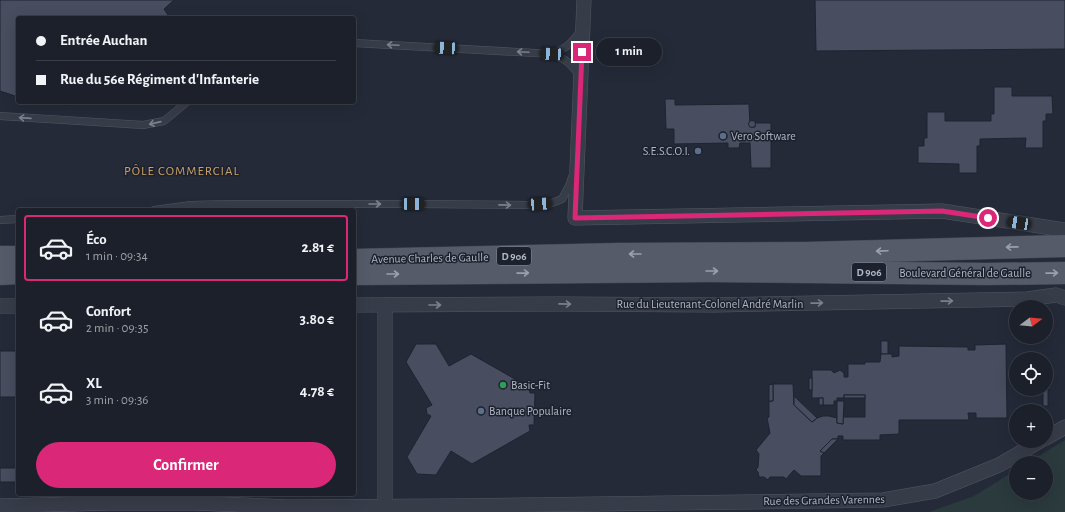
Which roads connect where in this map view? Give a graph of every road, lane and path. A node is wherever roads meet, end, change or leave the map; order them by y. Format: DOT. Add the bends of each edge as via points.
graph roads {
  1 [pos="584,0"];
  2 [pos="583,26"];
  3 [pos="356,43"];
  4 [pos="552,54"];
  5 [pos="580,77"];
  6 [pos="185,104"];
  7 [pos="0,116"];
  8 [pos="577,161"];
  9 [pos="169,208"];
  10 [pos="0,220"];
  11 [pos="16,220"];
  12 [pos="1065,230"];
  13 [pos="1065,246"];
  14 [pos="0,257"];
  15 [pos="16,257"];
  16 [pos="356,260"];
  17 [pos="673,262"];
  18 [pos="16,273"];
  19 [pos="1065,273"];
  20 [pos="0,274"];
  21 [pos="356,274"];
  22 [pos="1065,298"];
  23 [pos="356,305"];
  24 [pos="384,305"];
  25 [pos="0,306"];
  26 [pos="16,306"];
  27 [pos="1065,427"];
  28 [pos="1053,434"];
  29 [pos="1028,448"];
  30 [pos="0,506"];
  31 [pos="385,509"];
  1 -- 2 [label="street"];
  2 -- 4 [label="lane" via="566,48"];
  2 -- 5 [label="street"];
  4 -- 3 [label="lane, one-way"];
  4 -- 5 [label="lane" via="566,60"];
  5 -- 8 [label="street"];
  6 -- 7 [label="lane, one-way" via="164,121 143,126"];
  9 -- 8 [label="lane, one-way" via="229,204 552,203 565,195"];
  8 -- 12 [label="street" via="575,218 942,211"];
  10 -- 11 [label="lane"];
  13 -- 17 [label="main road, Boulevard Général de Gaulle / D 906, one-way" via="807,253"];
  14 -- 15 [label="main road"];
  17 -- 16 [label="main road, Avenue Charles de Gaulle / D 906, one-way"];
  17 -- 19 [label="main road, Boulevard Général de Gaulle / D 906, one-way" via="979,274"];
  21 -- 17 [label="main road, Avenue Charles de Gaulle / D 906, one-way"];
  18 -- 20 [label="main road"];
  24 -- 22 [label="street, Rue du Lieutenant-Colonel André Marlin, one-way" via="714,305 1027,299 1056,295"];
  23 -- 24 [label="street, Rue du Lieutenant-Colonel André Marlin"];
  24 -- 31 [label="street"];
  25 -- 26 [label="street"];
  27 -- 28 [label="street"];
  29 -- 31 [label="street, Rue des Grandes Varennes" via="999,465 935,491 883,500 801,504 668,502"];
  30 -- 31 [label="street, Rue des Grandes Varennes" via="195,503"];
}
